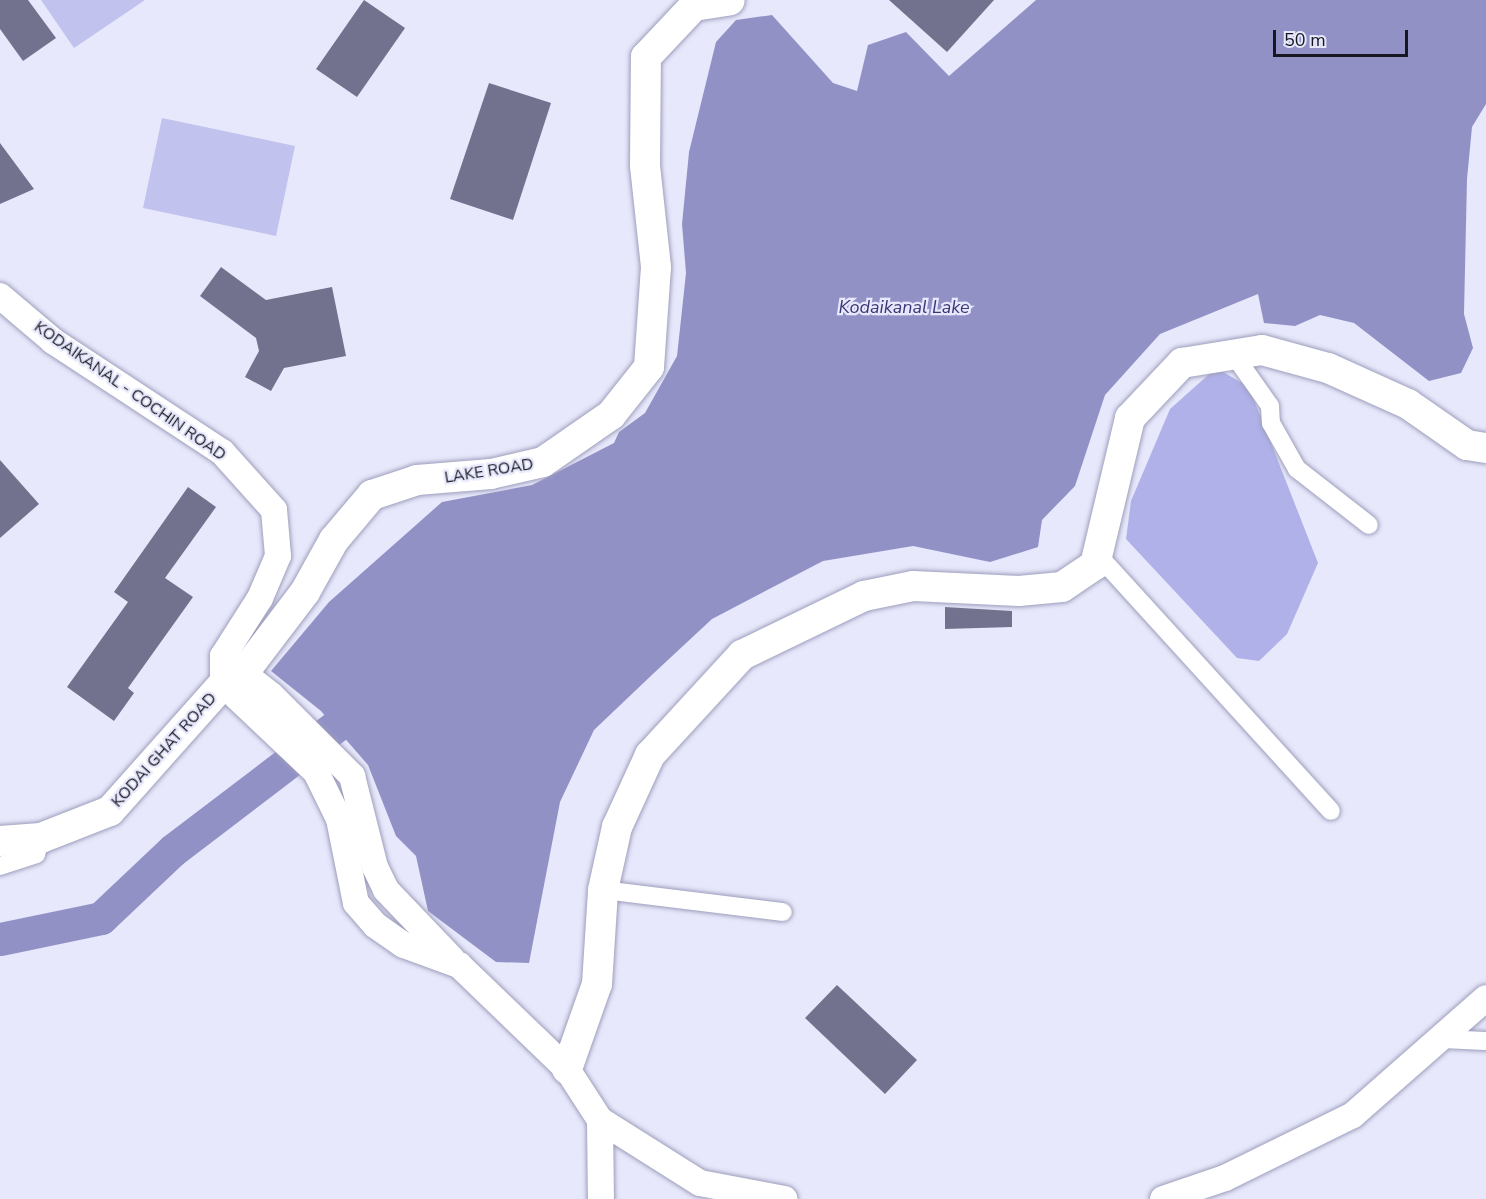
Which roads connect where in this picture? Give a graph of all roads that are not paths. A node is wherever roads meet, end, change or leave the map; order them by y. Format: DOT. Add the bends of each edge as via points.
graph roads {
  1 [pos="730,0"];
  2 [pos="0,296"];
  3 [pos="1234,354"];
  4 [pos="1486,447"];
  5 [pos="1369,525"];
  6 [pos="1098,555"];
  7 [pos="230,672"];
  8 [pos="1331,811"];
  9 [pos="41,838"];
  10 [pos="0,841"];
  11 [pos="0,866"];
  12 [pos="603,890"];
  13 [pos="783,912"];
  14 [pos="1486,998"];
  15 [pos="1442,1039"];
  16 [pos="1486,1041"];
  17 [pos="567,1069"];
  18 [pos="600,1120"];
  19 [pos="601,1199"];
  20 [pos="784,1199"];
  21 [pos="1163,1199"];
  1 -- 7 [label="main road, LAKE ROAD" via="694,6 646,57 645,165 656,267 649,367 611,415 543,462 491,474 417,480 372,495 334,540 305,592"];
  2 -- 7 [label="main road, KODAIKANAL - COCHIN ROAD" via="53,341 222,452 274,510 278,556"];
  3 -- 4 [label="main road" via="1262,350 1328,368 1408,404 1467,445"];
  3 -- 5 [label="street" via="1270,406 1270,423 1297,469"];
  3 -- 6 [label="main road" via="1182,363 1130,418"];
  6 -- 8 [label="street"];
  6 -- 12 [label="main road" via="1095,565 1062,587 1019,591 913,586 864,596 742,655 650,755 617,827"];
  7 -- 9 [label="main road, KODAI GHAT ROAD" via="110,811"];
  7 -- 17 [label="main road" via="325,764 356,903 375,925 404,945 459,965"];
  9 -- 10 [label="main road, KODAI GHAT ROAD"];
  9 -- 11 [label="street" via="36,855"];
  12 -- 13 [label="street"];
  12 -- 17 [label="main road" via="597,984"];
  14 -- 15 [label="main road"];
  15 -- 16 [label="street"];
  15 -- 21 [label="main road" via="1353,1115 1226,1178"];
  17 -- 18 [label="main road"];
  18 -- 19 [label="main road"];
  18 -- 20 [label="main road" via="700,1183"];
}
